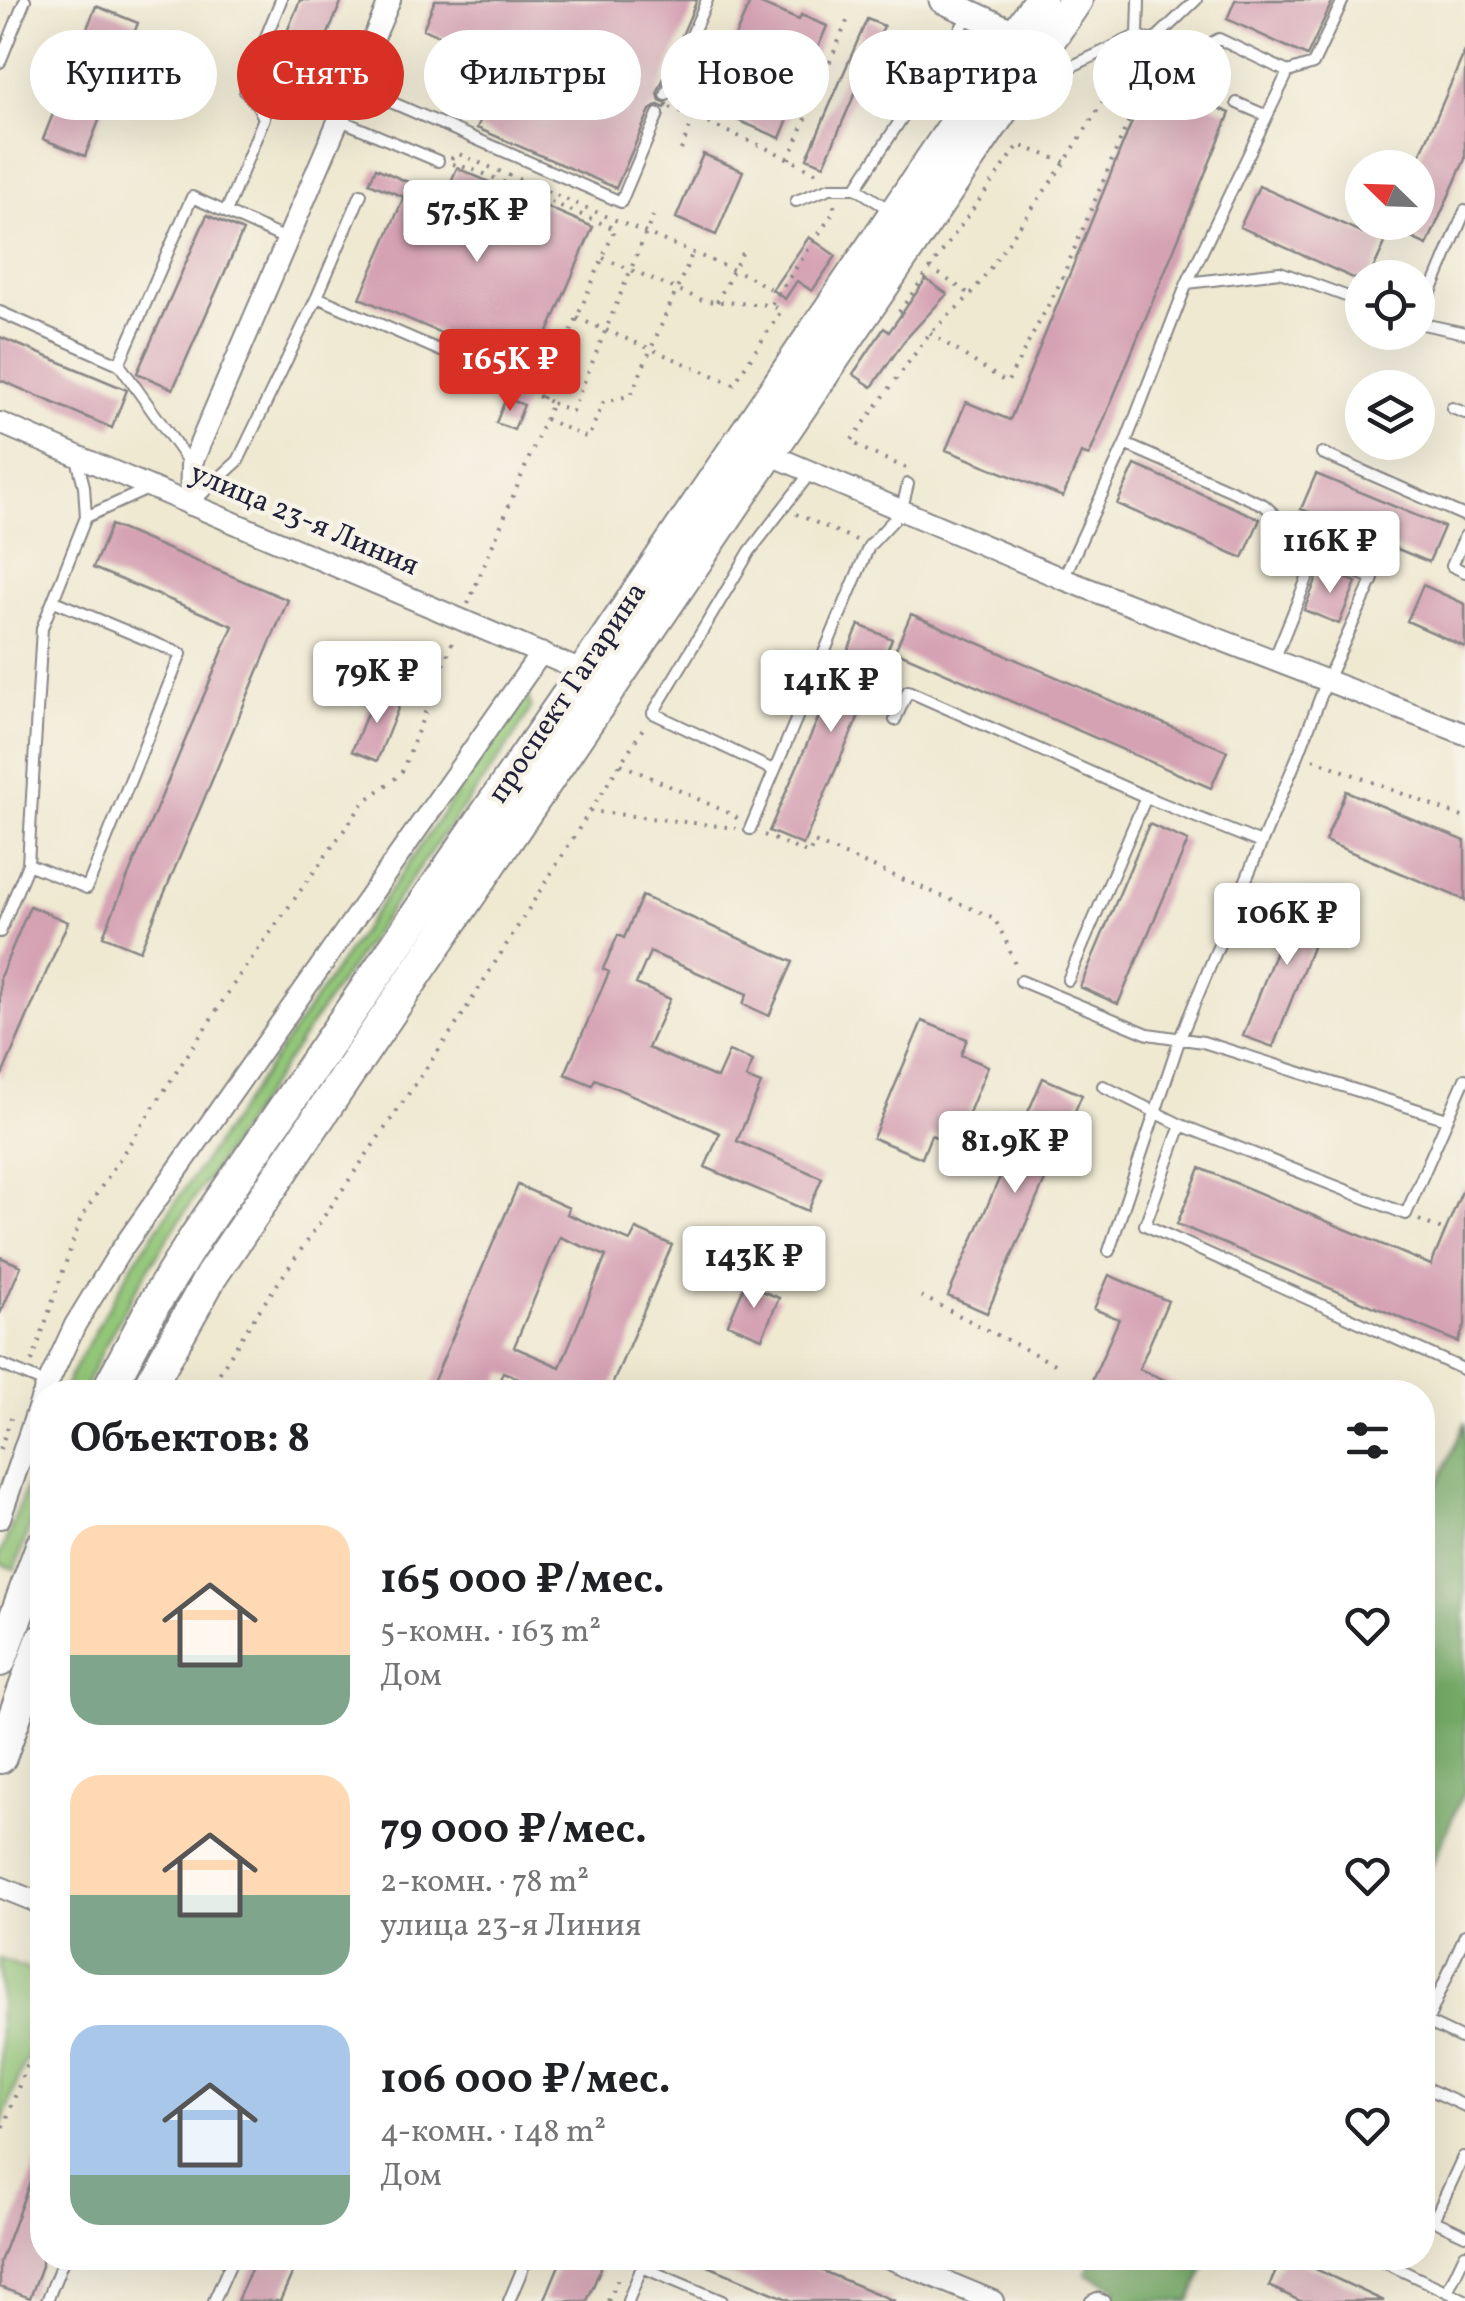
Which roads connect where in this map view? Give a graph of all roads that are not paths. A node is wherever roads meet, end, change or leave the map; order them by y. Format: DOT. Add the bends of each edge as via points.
graph roads {
  1 [pos="26,0"];
  2 [pos="281,0"];
  3 [pos="390,0"];
  4 [pos="707,0"];
  5 [pos="942,0"];
  6 [pos="1040,0"];
  7 [pos="1076,0"];
  8 [pos="1138,0"];
  9 [pos="1196,0"];
  10 [pos="1343,0"];
  11 [pos="970,13"];
  12 [pos="377,30"];
  13 [pos="1003,30"];
  14 [pos="1032,30"];
  15 [pos="1043,30"];
  16 [pos="1138,30"];
  17 [pos="1169,30"];
  18 [pos="1231,46"];
  19 [pos="0,62"];
  20 [pos="1288,72"];
  21 [pos="1238,103"];
  22 [pos="404,106"];
  23 [pos="1267,116"];
  24 [pos="340,120"];
  25 [pos="969,120"];
  26 [pos="995,120"];
  27 [pos="443,162"];
  28 [pos="856,188"];
  29 [pos="361,194"];
  30 [pos="796,201"];
  31 [pos="1465,211"];
  32 [pos="226,212"];
  33 [pos="896,214"];
  34 [pos="288,240"];
  35 [pos="1435,282"];
  36 [pos="1187,284"];
  37 [pos="1345,296"];
  38 [pos="316,297"];
  39 [pos="0,312"];
  40 [pos="1435,327"];
  41 [pos="1465,333"];
  42 [pos="119,364"];
  43 [pos="501,377"];
  44 [pos="1452,408"];
  45 [pos="1465,413"];
  46 [pos="0,423"];
  47 [pos="1125,444"];
  48 [pos="756,446"];
  49 [pos="1322,453"];
  50 [pos="76,454"];
  51 [pos="191,465"];
  52 [pos="810,472"];
  53 [pos="908,484"];
  54 [pos="151,488"];
  55 [pos="190,505"];
  56 [pos="901,512"];
  57 [pos="1465,516"];
  58 [pos="86,517"];
  59 [pos="1465,536"];
  60 [pos="1317,554"];
  61 [pos="1465,572"];
  62 [pos="1062,578"];
  63 [pos="54,601"];
  64 [pos="540,653"];
  65 [pos="1274,660"];
  66 [pos="584,672"];
  67 [pos="1327,680"];
  68 [pos="896,720"];
  69 [pos="1465,734"];
  70 [pos="774,770"];
  71 [pos="1146,797"];
  72 [pos="750,829"];
  73 [pos="1261,842"];
  74 [pos="28,864"];
  75 [pos="0,932"];
  76 [pos="1021,980"];
  77 [pos="1068,980"];
  78 [pos="1180,1038"];
  79 [pos="1465,1079"];
  80 [pos="1103,1086"];
  81 [pos="1156,1113"];
  82 [pos="1447,1119"];
  83 [pos="1181,1125"];
  84 [pos="1108,1251"];
  85 [pos="0,1364"];
  86 [pos="1465,1370"];
  87 [pos="44,1380"];
  88 [pos="113,1380"];
  89 [pos="153,1380"];
  90 [pos="30,1381"];
  91 [pos="30,1420"];
  92 [pos="0,1518"];
  93 [pos="30,1579"];
  94 [pos="0,1660"];
  95 [pos="30,1674"];
  96 [pos="0,1758"];
  97 [pos="0,1888"];
  98 [pos="30,1899"];
  99 [pos="1465,1935"];
  100 [pos="1435,2004"];
  101 [pos="1435,2026"];
  102 [pos="1465,2040"];
  103 [pos="1435,2092"];
  104 [pos="1465,2106"];
  105 [pos="1463,2157"];
  106 [pos="1435,2206"];
  107 [pos="1435,2221"];
  108 [pos="1465,2235"];
  109 [pos="1465,2254"];
  110 [pos="59,2270"];
  111 [pos="228,2270"];
  112 [pos="523,2270"];
  113 [pos="641,2270"];
  114 [pos="647,2270"];
  115 [pos="910,2270"];
  116 [pos="1400,2270"];
  117 [pos="1447,2292"];
  118 [pos="1465,2300"];
  119 [pos="47,2301"];
  120 [pos="214,2301"];
  121 [pos="509,2301"];
  122 [pos="628,2301"];
  123 [pos="722,2301"];
  124 [pos="993,2301"];
  125 [pos="1092,2301"];
  126 [pos="1104,2301"];
  1 -- 19 [label="lane"];
  2 -- 32 [label="lane" via="246,86 264,118"];
  3 -- 12 [label="street"];
  4 -- 22 [label="lane" via="621,202"];
  5 -- 11 [label="street"];
  6 -- 14 [label="main road, проспект Гагарина"];
  7 -- 15 [label="main road, проспект Гагарина"];
  8 -- 16 [label="lane"];
  9 -- 17 [label="lane"];
  10 -- 20 [label="lane" via="1314,64"];
  11 -- 13 [label="street"];
  11 -- 28 [label="lane"];
  18 -- 20 [label="lane"];
  20 -- 23 [label="lane"];
  21 -- 23 [label="lane"];
  23 -- 36 [label="lane"];
  24 -- 27 [label="lane"];
  24 -- 34 [label="street"];
  25 -- 33 [label="main road, проспект Гагарина"];
  26 -- 48 [label="main road, проспект Гагарина"];
  28 -- 30 [label="lane" via="830,188"];
  28 -- 33 [label="lane"];
  29 -- 38 [label="lane"];
  31 -- 35 [label="lane"];
  32 -- 34 [label="lane"];
  32 -- 42 [label="lane" via="192,197"];
  33 -- 48 [label="main road, проспект Гагарина"];
  34 -- 51 [label="street"];
  36 -- 37 [label="lane" via="1280,272"];
  36 -- 47 [label="lane"];
  38 -- 43 [label="lane"];
  38 -- 55 [label="lane" via="238,461"];
  39 -- 42 [label="lane"];
  40 -- 41 [label="lane"];
  42 -- 51 [label="lane"];
  44 -- 45 [label="lane"];
  46 -- 50 [label="street, улица 23-я Линия"];
  47 -- 60 [label="lane" via="1264,504"];
  47 -- 62 [label="lane"];
  48 -- 52 [label="street"];
  48 -- 66 [label="main road, проспект Гагарина"];
  48 -- 89 [label="main road, проспект Гагарина" via="210,1276"];
  49 -- 57 [label="lane"];
  50 -- 54 [label="street, улица 23-я Линия"];
  50 -- 58 [label="lane"];
  51 -- 55 [label="street"];
  52 -- 56 [label="street"];
  52 -- 70 [label="lane" via="750,551 653,712"];
  53 -- 56 [label="lane"];
  54 -- 55 [label="street, улица 23-я Линия"];
  54 -- 58 [label="lane"];
  55 -- 64 [label="street, улица 23-я Линия"];
  56 -- 62 [label="street"];
  56 -- 70 [label="lane" via="869,546"];
  58 -- 63 [label="lane"];
  59 -- 61 [label="lane" via="1452,566"];
  60 -- 65 [label="lane"];
  60 -- 67 [label="lane" via="1373,580"];
  62 -- 65 [label="street"];
  63 -- 74 [label="lane" via="42,628"];
  63 -- 74 [label="lane" via="181,654 87,888"];
  64 -- 66 [label="street, улица 23-я Линия"];
  64 -- 87 [label="street" via="118,1253"];
  65 -- 67 [label="street"];
  66 -- 88 [label="main road, проспект Гагарина" via="197,1235"];
  67 -- 69 [label="street"];
  67 -- 73 [label="lane"];
  68 -- 71 [label="lane" via="908,691"];
  70 -- 72 [label="lane"];
  71 -- 73 [label="lane"];
  71 -- 77 [label="lane"];
  73 -- 78 [label="lane"];
  74 -- 75 [label="lane"];
  76 -- 78 [label="lane" via="1148,1034"];
  78 -- 81 [label="lane"];
  78 -- 82 [label="lane"];
  79 -- 82 [label="lane"];
  80 -- 81 [label="lane"];
  81 -- 83 [label="lane"];
  81 -- 84 [label="lane"];
  82 -- 83 [label="lane" via="1406,1214"];
  83 -- 86 [label="lane" via="1144,1226"];
  85 -- 90 [label="lane"];
  91 -- 92 [label="street"];
  93 -- 94 [label="main road"];
  95 -- 96 [label="main road"];
  97 -- 98 [label="street"];
  99 -- 100 [label="lane"];
  101 -- 102 [label="lane"];
  103 -- 104 [label="lane"];
  105 -- 106 [label="lane"];
  107 -- 108 [label="lane"];
  109 -- 117 [label="lane"];
  110 -- 119 [label="lane"];
  111 -- 120 [label="lane"];
  112 -- 121 [label="lane"];
  113 -- 122 [label="lane"];
  114 -- 123 [label="lane"];
  115 -- 124 [label="street" via="946,2290"];
  116 -- 117 [label="lane"];
  117 -- 118 [label="lane"];
  125 -- 126 [label="lane"];
}
